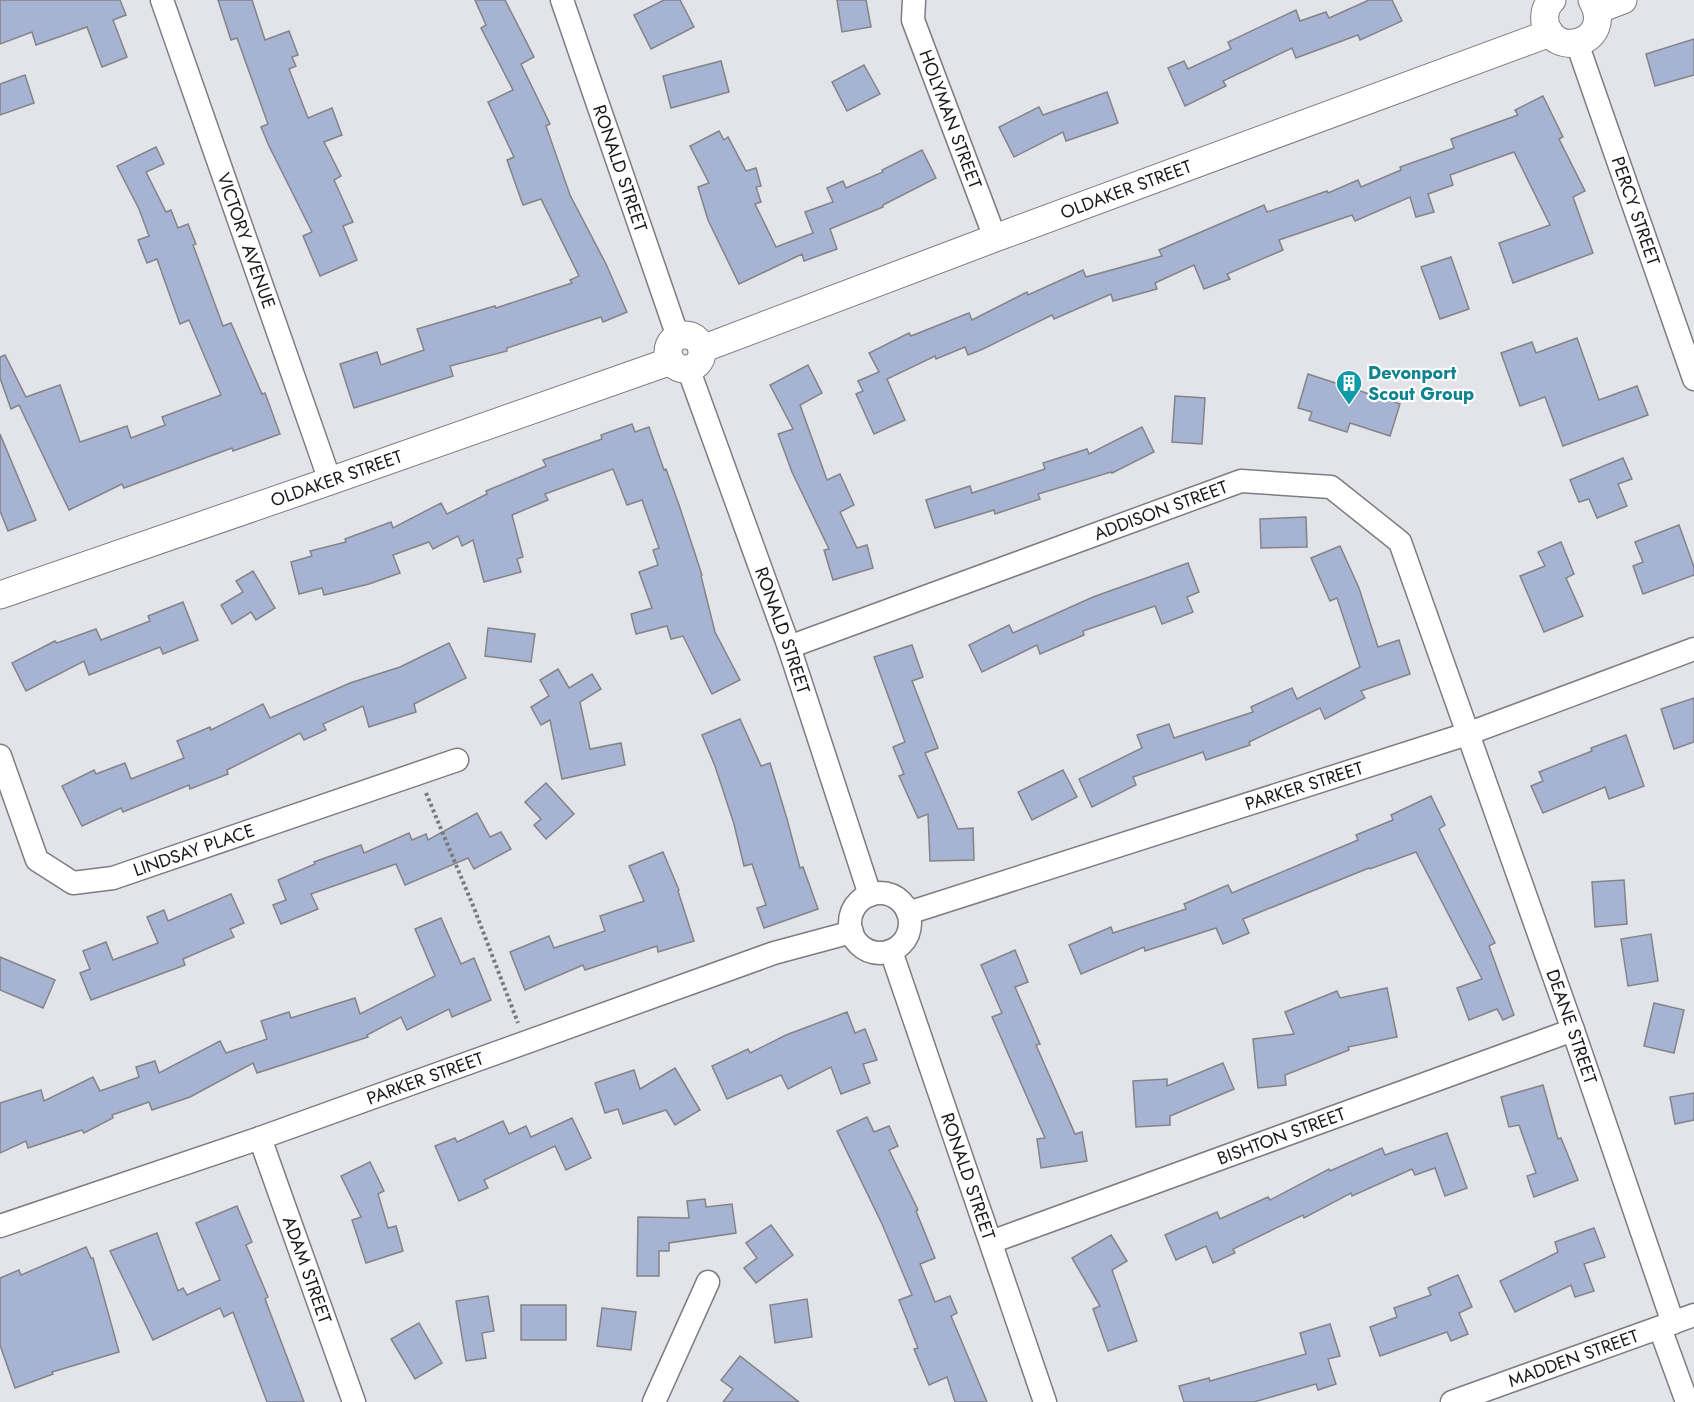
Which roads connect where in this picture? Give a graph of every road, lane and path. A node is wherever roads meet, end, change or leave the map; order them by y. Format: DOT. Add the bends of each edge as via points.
graph roads {
  1 [pos="162,0"];
  2 [pos="562,0"];
  3 [pos="914,0"];
  4 [pos="1552,0"];
  5 [pos="1623,0"];
  6 [pos="1594,5"];
  7 [pos="1550,33"];
  8 [pos="1577,43"];
  9 [pos="995,238"];
  10 [pos="685,354"];
  11 [pos="1694,379"];
  12 [pos="330,481"];
  13 [pos="0,595"];
  14 [pos="789,647"];
  15 [pos="1694,649"];
  16 [pos="1467,734"];
  17 [pos="0,756"];
  18 [pos="457,760"];
  19 [pos="418,774"];
  20 [pos="870,895"];
  21 [pos="908,913"];
  22 [pos="852,932"];
  23 [pos="891,951"];
  24 [pos="1573,1030"];
  25 [pos="526,1043"];
  26 [pos="260,1138"];
  27 [pos="0,1226"];
  28 [pos="991,1242"];
  29 [pos="708,1282"];
  30 [pos="1676,1322"];
  31 [pos="354,1402"];
  32 [pos="654,1402"];
  33 [pos="1046,1402"];
  34 [pos="1452,1402"];
  35 [pos="1687,1402"];
  1 -- 12 [label="street, VICTORY AVENUE"];
  2 -- 10 [label="street, RONALD STREET"];
  3 -- 9 [label="street, HOLYMAN STREET" via="913,20"];
  4 -- 7 [label="street" via="1545,12"];
  5 -- 6 [label="street"];
  6 -- 8 [label="street" via="1597,26"];
  7 -- 8 [label="street" via="1568,44"];
  7 -- 9 [label="street, OLDAKER STREET"];
  8 -- 11 [label="street, PERCY STREET"];
  9 -- 10 [label="street, OLDAKER STREET"];
  10 -- 12 [label="street, OLDAKER STREET"];
  10 -- 14 [label="street, RONALD STREET"];
  12 -- 13 [label="street, OLDAKER STREET"];
  14 -- 16 [label="street, ADDISON STREET" via="1241,481 1331,487 1400,542"];
  14 -- 20 [label="street, RONALD STREET"];
  15 -- 16 [label="street, PARKER STREET"];
  16 -- 21 [label="street, PARKER STREET"];
  16 -- 24 [label="street, DEANE STREET"];
  17 -- 19 [label="street, LINDSAY PLACE" via="37,860 73,884 113,878"];
  18 -- 19 [label="street, LINDSAY PLACE"];
  19 -- 25 [label="path"];
  20 -- 21 [label="street" via="889,894"];
  20 -- 22 [label="street" via="852,914"];
  21 -- 23 [label="street" via="905,940"];
  22 -- 23 [label="street" via="862,947 881,953"];
  22 -- 25 [label="street, PARKER STREET" via="774,953"];
  23 -- 28 [label="street, RONALD STREET"];
  24 -- 28 [label="street, BISHTON STREET"];
  24 -- 30 [label="street, DEANE STREET"];
  25 -- 26 [label="street, PARKER STREET"];
  26 -- 27 [label="street, PARKER STREET"];
  26 -- 31 [label="street, ADAM STREET"];
  28 -- 33 [label="street, RONALD STREET"];
  29 -- 32 [label="street"];
  30 -- 34 [label="street, MADDEN STREET"];
  30 -- 35 [label="street, DEANE STREET"];
}
